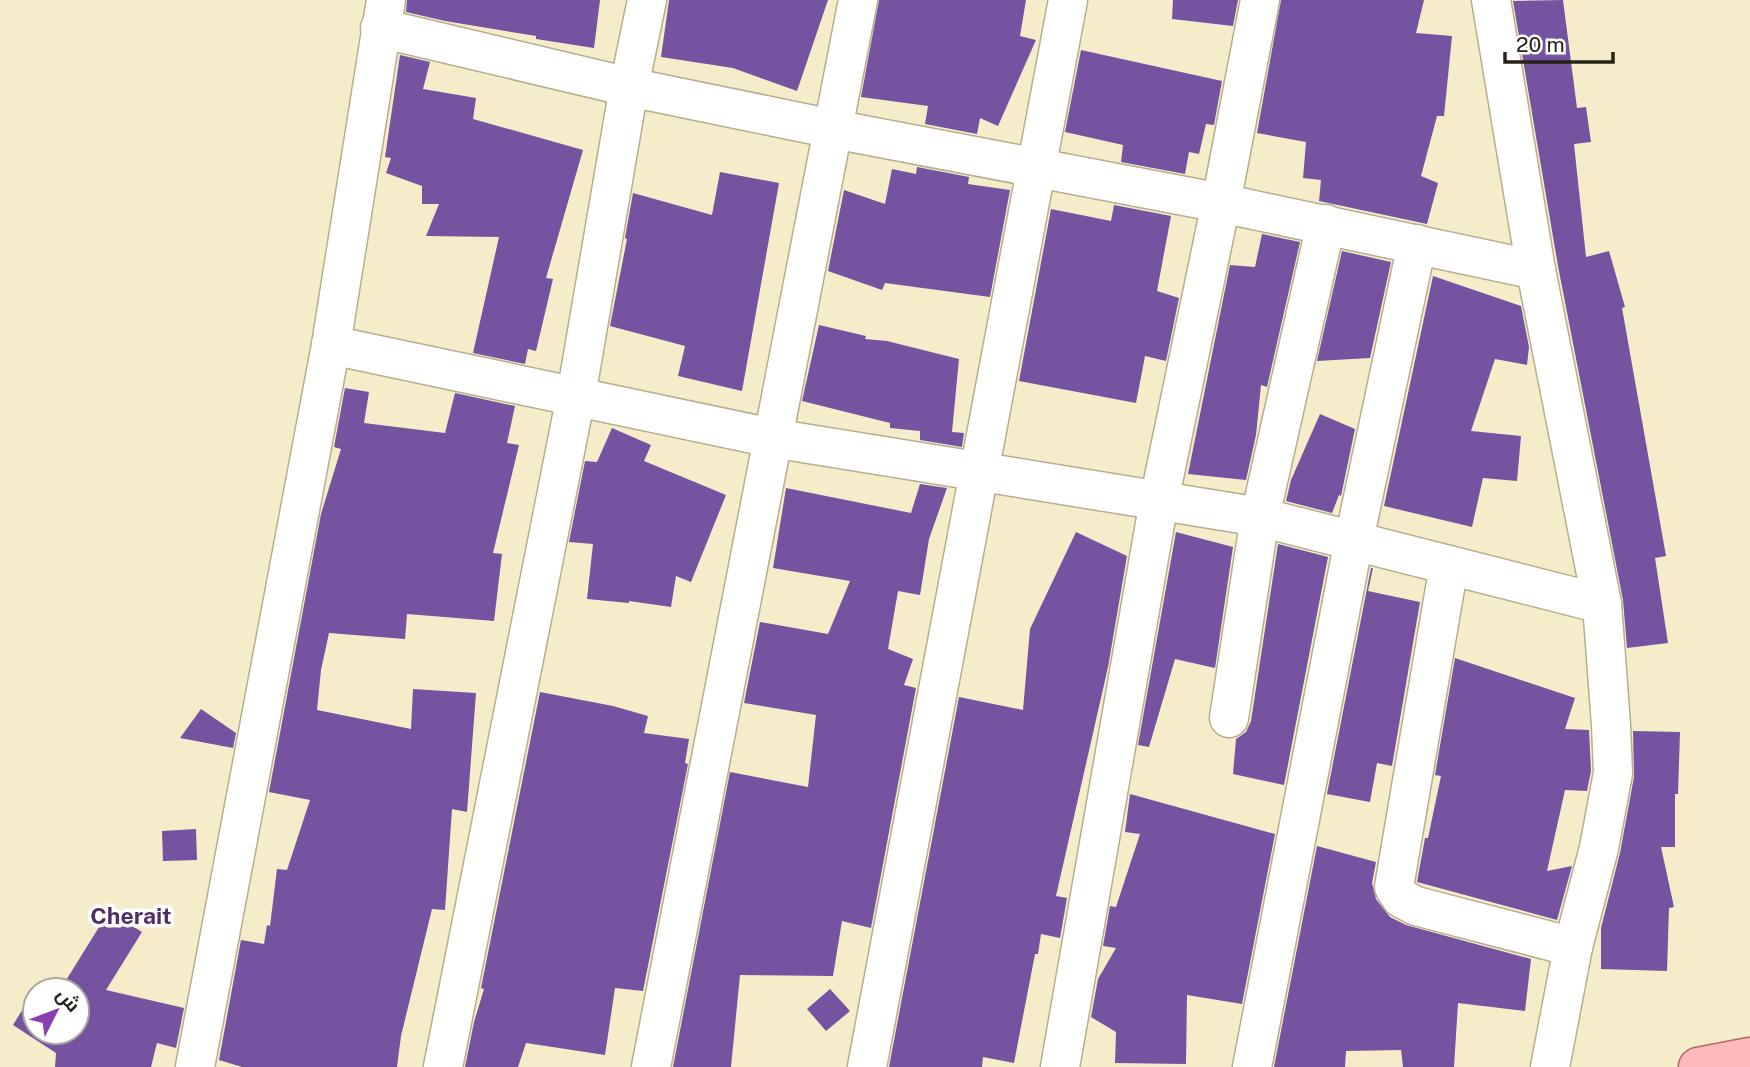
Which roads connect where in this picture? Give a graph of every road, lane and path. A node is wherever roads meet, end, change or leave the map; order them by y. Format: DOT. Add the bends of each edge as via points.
graph roads {
  1 [pos="647,0"];
  2 [pos="858,0"];
  3 [pos="1068,0"];
  4 [pos="1260,0"];
  5 [pos="1491,0"];
  6 [pos="383,14"];
  7 [pos="629,87"];
  8 [pos="832,129"];
  9 [pos="1038,167"];
  10 [pos="1221,203"];
  11 [pos="1326,224"];
  12 [pos="1417,244"];
  13 [pos="1536,270"];
  14 [pos="331,345"];
  15 [pos="576,396"];
  16 [pos="772,438"];
  17 [pos="979,472"];
  18 [pos="1159,501"];
  19 [pos="1260,517"];
  20 [pos="1354,540"];
  21 [pos="1449,565"];
  22 [pos="1602,604"];
  23 [pos="1229,718"];
  24 [pos="1573,947"];
  25 [pos="1750,1057"];
  26 [pos="195,1067"];
  27 [pos="443,1067"];
  28 [pos="651,1067"];
  29 [pos="867,1067"];
  30 [pos="1060,1067"];
  31 [pos="1252,1067"];
  32 [pos="1550,1067"];
  33 [pos="1698,1067"];
  1 -- 7 [label="street"];
  2 -- 8 [label="street"];
  3 -- 9 [label="street"];
  4 -- 10 [label="street"];
  5 -- 13 [label="street"];
  6 -- 7 [label="street"];
  6 -- 14 [label="street"];
  7 -- 8 [label="street"];
  7 -- 15 [label="street"];
  8 -- 9 [label="street"];
  8 -- 16 [label="street"];
  9 -- 10 [label="street"];
  9 -- 17 [label="street"];
  10 -- 11 [label="street"];
  10 -- 18 [label="street"];
  11 -- 12 [label="street"];
  11 -- 19 [label="street"];
  12 -- 13 [label="street"];
  12 -- 20 [label="street"];
  13 -- 22 [label="street"];
  14 -- 15 [label="street"];
  14 -- 26 [label="street"];
  15 -- 16 [label="street"];
  15 -- 27 [label="street"];
  16 -- 17 [label="street"];
  16 -- 28 [label="street"];
  17 -- 18 [label="street"];
  17 -- 29 [label="street"];
  18 -- 19 [label="street"];
  18 -- 30 [label="street"];
  19 -- 20 [label="street"];
  19 -- 23 [label="street"];
  20 -- 21 [label="street"];
  20 -- 31 [label="street"];
  21 -- 22 [label="street"];
  21 -- 24 [label="street" via="1394,887 1401,898 1416,906"];
  22 -- 24 [label="street" via="1613,773"];
  24 -- 32 [label="street"];
  25 -- 33 [label="main road"];
}
